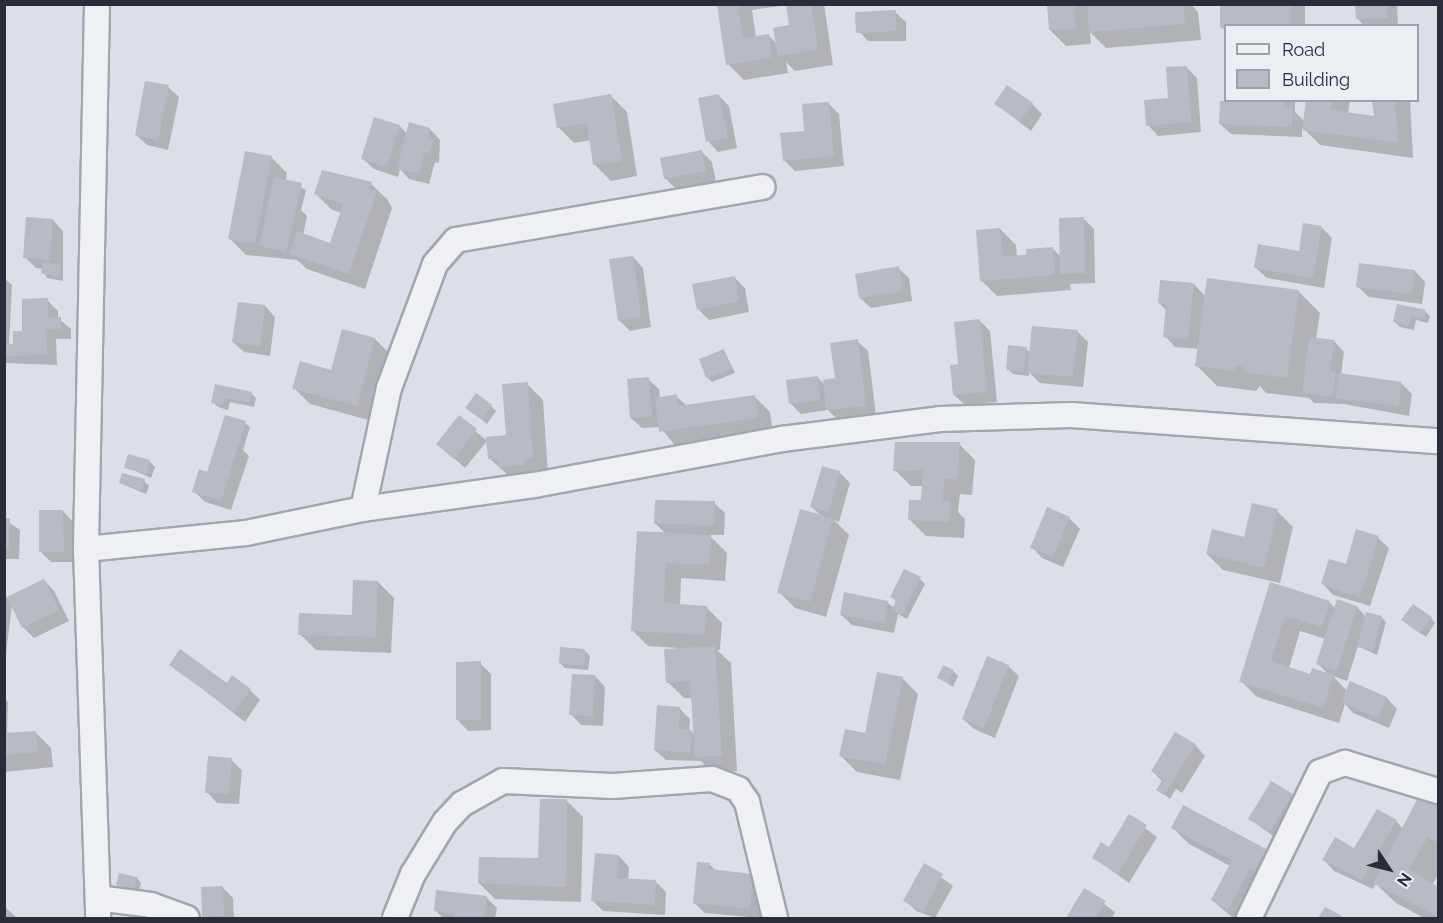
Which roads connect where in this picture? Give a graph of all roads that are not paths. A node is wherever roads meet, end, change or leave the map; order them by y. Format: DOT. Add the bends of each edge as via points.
graph roads {
  1 [pos="97,4"];
  2 [pos="762,187"];
  3 [pos="1438,441"];
  4 [pos="363,508"];
  5 [pos="86,549"];
  6 [pos="1438,791"];
  7 [pos="98,908"];
  8 [pos="187,918"];
  9 [pos="395,918"];
  10 [pos="775,918"];
  11 [pos="1249,918"];
  1 -- 5 [label="street"];
  2 -- 4 [label="street" via="456,240 435,264 389,388"];
  3 -- 4 [label="street" via="1071,415 940,419 782,440 534,485"];
  4 -- 5 [label="street" via="246,533"];
  5 -- 7 [label="street"];
  6 -- 11 [label="street" via="1345,763 1320,772"];
  7 -- 8 [label="street" via="151,905"];
  9 -- 10 [label="street" via="413,874 445,822 462,804 503,781 613,786 712,779 738,789 747,802"];
}
